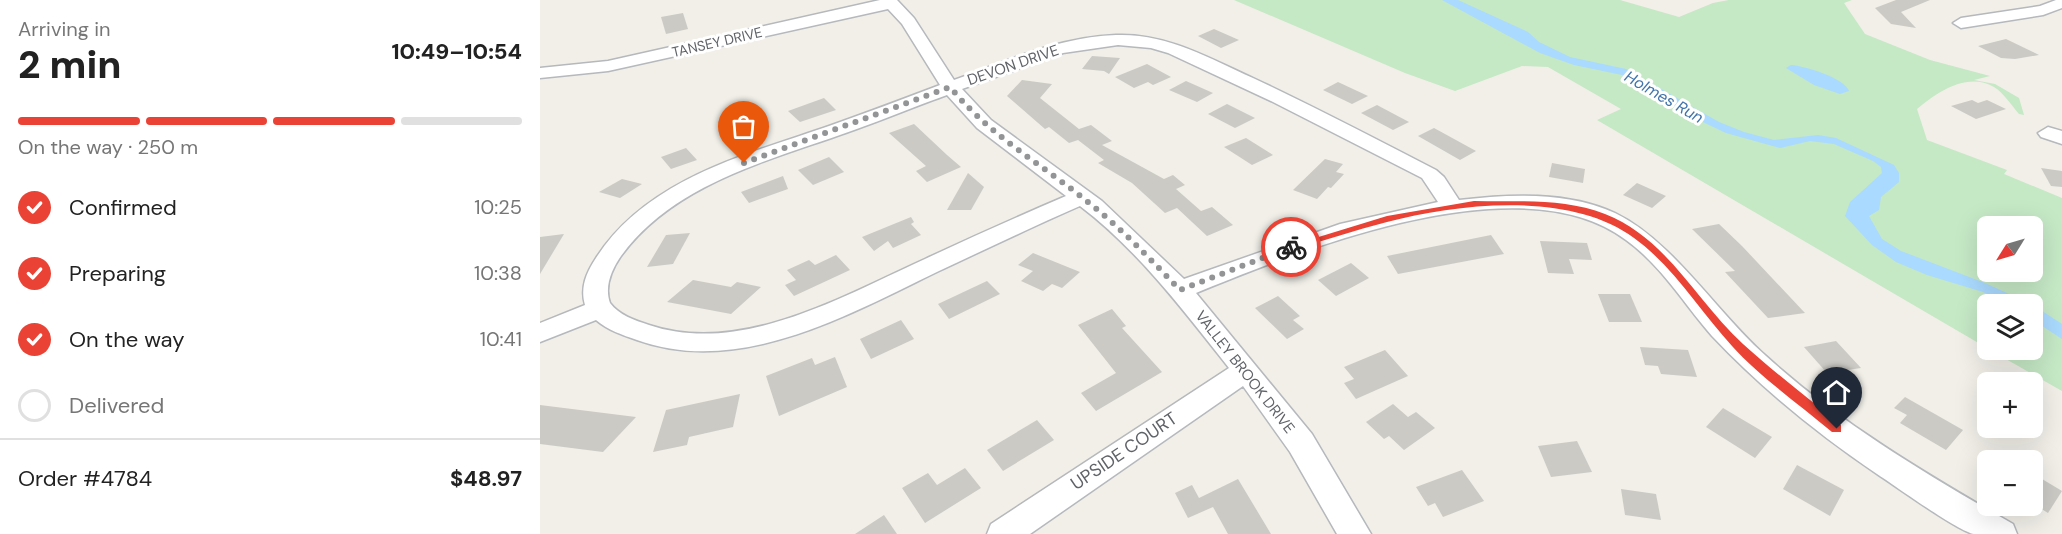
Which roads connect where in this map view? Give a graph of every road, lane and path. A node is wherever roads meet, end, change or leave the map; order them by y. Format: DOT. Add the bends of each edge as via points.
graph roads {
  1 [pos="890,2"];
  2 [pos="2062,3"];
  3 [pos="1961,23"];
  4 [pos="540,74"];
  5 [pos="950,87"];
  6 [pos="1081,196"];
  7 [pos="1452,207"];
  8 [pos="1180,290"];
  9 [pos="599,309"];
  10 [pos="540,333"];
  11 [pos="1246,370"];
  12 [pos="1003,534"];
  13 [pos="1355,534"];
  14 [pos="2001,534"];
  1 -- 4 [label="street, TANSEY DRIVE" via="619,64"];
  1 -- 5 [label="street, VALLEY BROOK DRIVE" via="908,21"];
  2 -- 3 [label="street" via="2038,11"];
  5 -- 6 [label="street, VALLEY BROOK DRIVE" via="984,124"];
  5 -- 7 [label="street, DEVON DRIVE" via="1078,43 1117,40 1157,44 1260,88 1429,174"];
  5 -- 9 [label="street, DEVON DRIVE" via="744,163 667,201 627,233 601,269 593,289"];
  6 -- 8 [label="street, VALLEY BROOK DRIVE" via="1132,240"];
  6 -- 9 [label="street" via="859,298 782,328 746,337 710,342 645,337"];
  7 -- 8 [label="street" via="1317,238"];
  7 -- 14 [label="street" via="1508,203 1562,206 1616,222 1654,249 1737,345 1820,416 1870,454"];
  8 -- 11 [label="street, VALLEY BROOK DRIVE"];
  9 -- 10 [label="street"];
  11 -- 12 [label="street, UPSIDE COURT"];
  11 -- 13 [label="street, VALLEY BROOK DRIVE" via="1301,443"];
}
